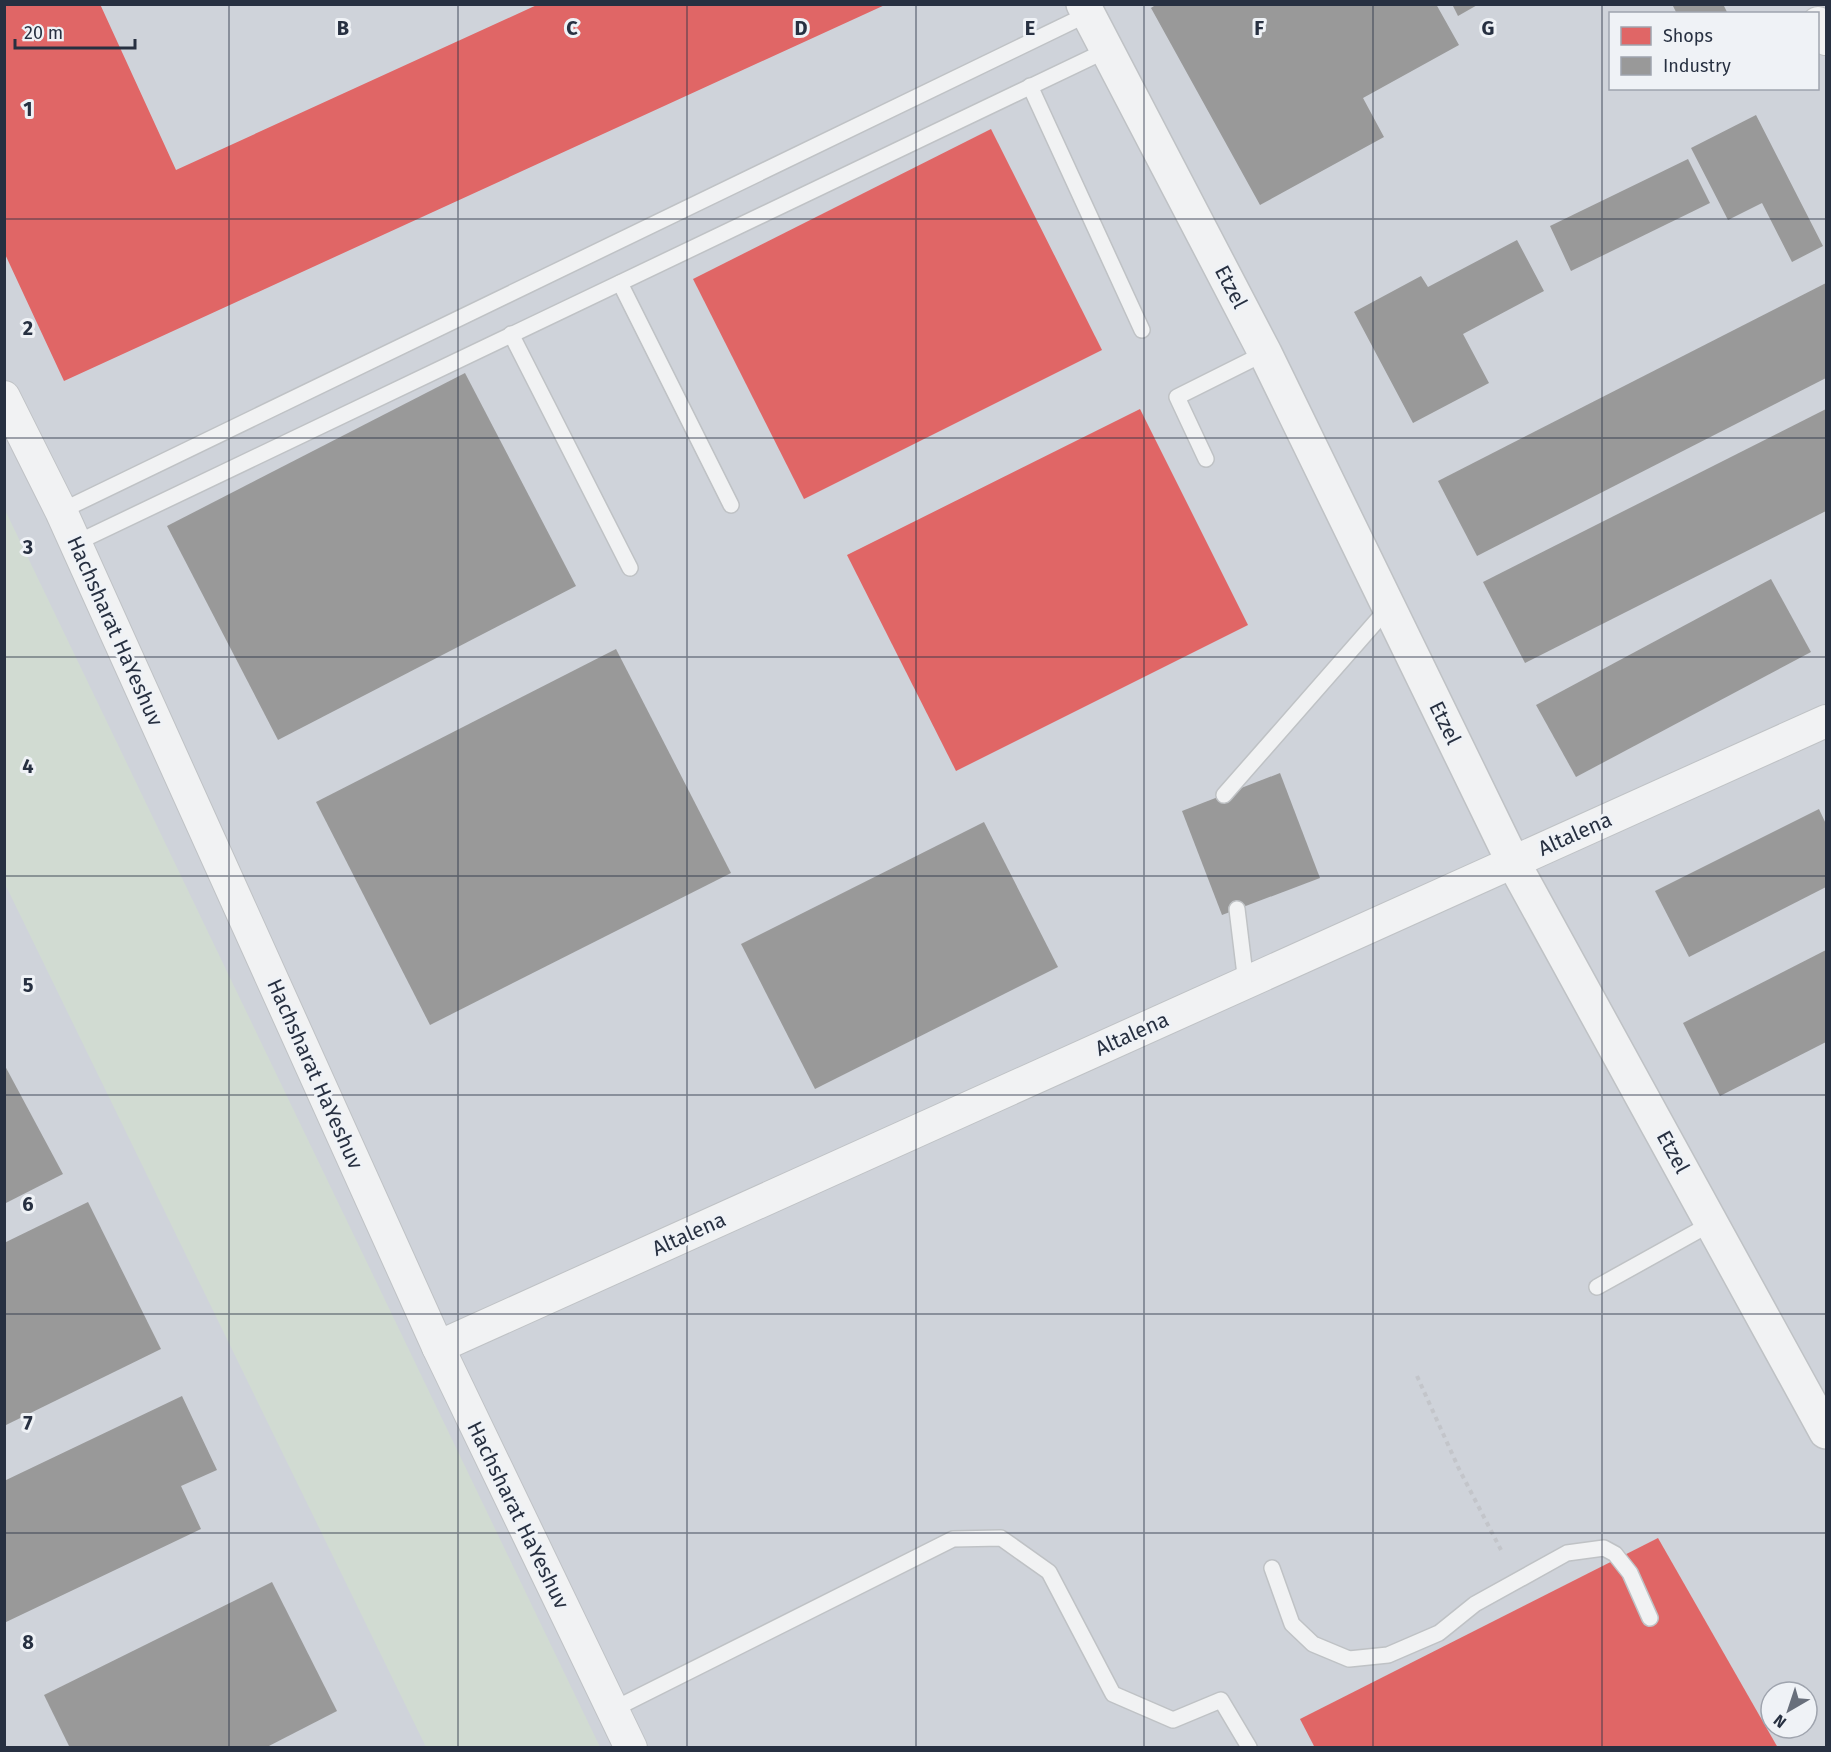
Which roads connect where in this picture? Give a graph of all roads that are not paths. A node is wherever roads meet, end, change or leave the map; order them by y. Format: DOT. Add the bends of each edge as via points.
graph roads {
  1 [pos="1085,9"];
  2 [pos="1819,25"];
  3 [pos="1827,39"];
  4 [pos="1107,50"];
  5 [pos="1030,86"];
  6 [pos="620,283"];
  7 [pos="1142,330"];
  8 [pos="511,334"];
  9 [pos="1265,353"];
  10 [pos="4,397"];
  11 [pos="1206,459"];
  12 [pos="731,505"];
  13 [pos="61,511"];
  14 [pos="75,543"];
  15 [pos="630,568"];
  16 [pos="1388,608"];
  17 [pos="1827,721"];
  18 [pos="1224,795"];
  19 [pos="1513,862"];
  20 [pos="1237,909"];
  21 [pos="1246,982"];
  22 [pos="1712,1223"];
  23 [pos="1597,1287"];
  24 [pos="438,1347"];
  25 [pos="1827,1432"];
  26 [pos="1272,1568"];
  27 [pos="1650,1618"];
  28 [pos="612,1710"];
  29 [pos="1249,1747"];
  30 [pos="631,1748"];
  1 -- 4 [label="street, Etzel"];
  1 -- 13 [label="lane"];
  2 -- 3 [label="street"];
  4 -- 5 [label="lane"];
  4 -- 9 [label="street, Etzel"];
  5 -- 6 [label="lane"];
  5 -- 7 [label="lane"];
  6 -- 8 [label="lane"];
  6 -- 12 [label="lane"];
  8 -- 14 [label="lane"];
  8 -- 15 [label="lane"];
  9 -- 11 [label="lane" via="1177,398"];
  9 -- 16 [label="street, Etzel"];
  10 -- 13 [label="street, Hachsharat HaYeshuv"];
  13 -- 14 [label="street, Hachsharat HaYeshuv"];
  14 -- 24 [label="street, Hachsharat HaYeshuv"];
  16 -- 18 [label="lane"];
  16 -- 19 [label="street, Etzel"];
  17 -- 19 [label="street, Altalena"];
  19 -- 21 [label="street, Altalena"];
  19 -- 22 [label="street, Etzel"];
  20 -- 21 [label="lane"];
  21 -- 24 [label="street, Altalena"];
  22 -- 23 [label="lane"];
  22 -- 25 [label="street, Etzel"];
  24 -- 28 [label="street, Hachsharat HaYeshuv"];
  26 -- 27 [label="lane" via="1292,1624 1313,1644 1349,1659 1388,1655 1439,1633 1529,1572 1567,1553 1595,1549 1604,1548 1615,1554 1630,1573"];
  28 -- 29 [label="lane" via="953,1539 1001,1538 1049,1572 1113,1694 1173,1720 1221,1700"];
  28 -- 30 [label="street, Hachsharat HaYeshuv"];
}
